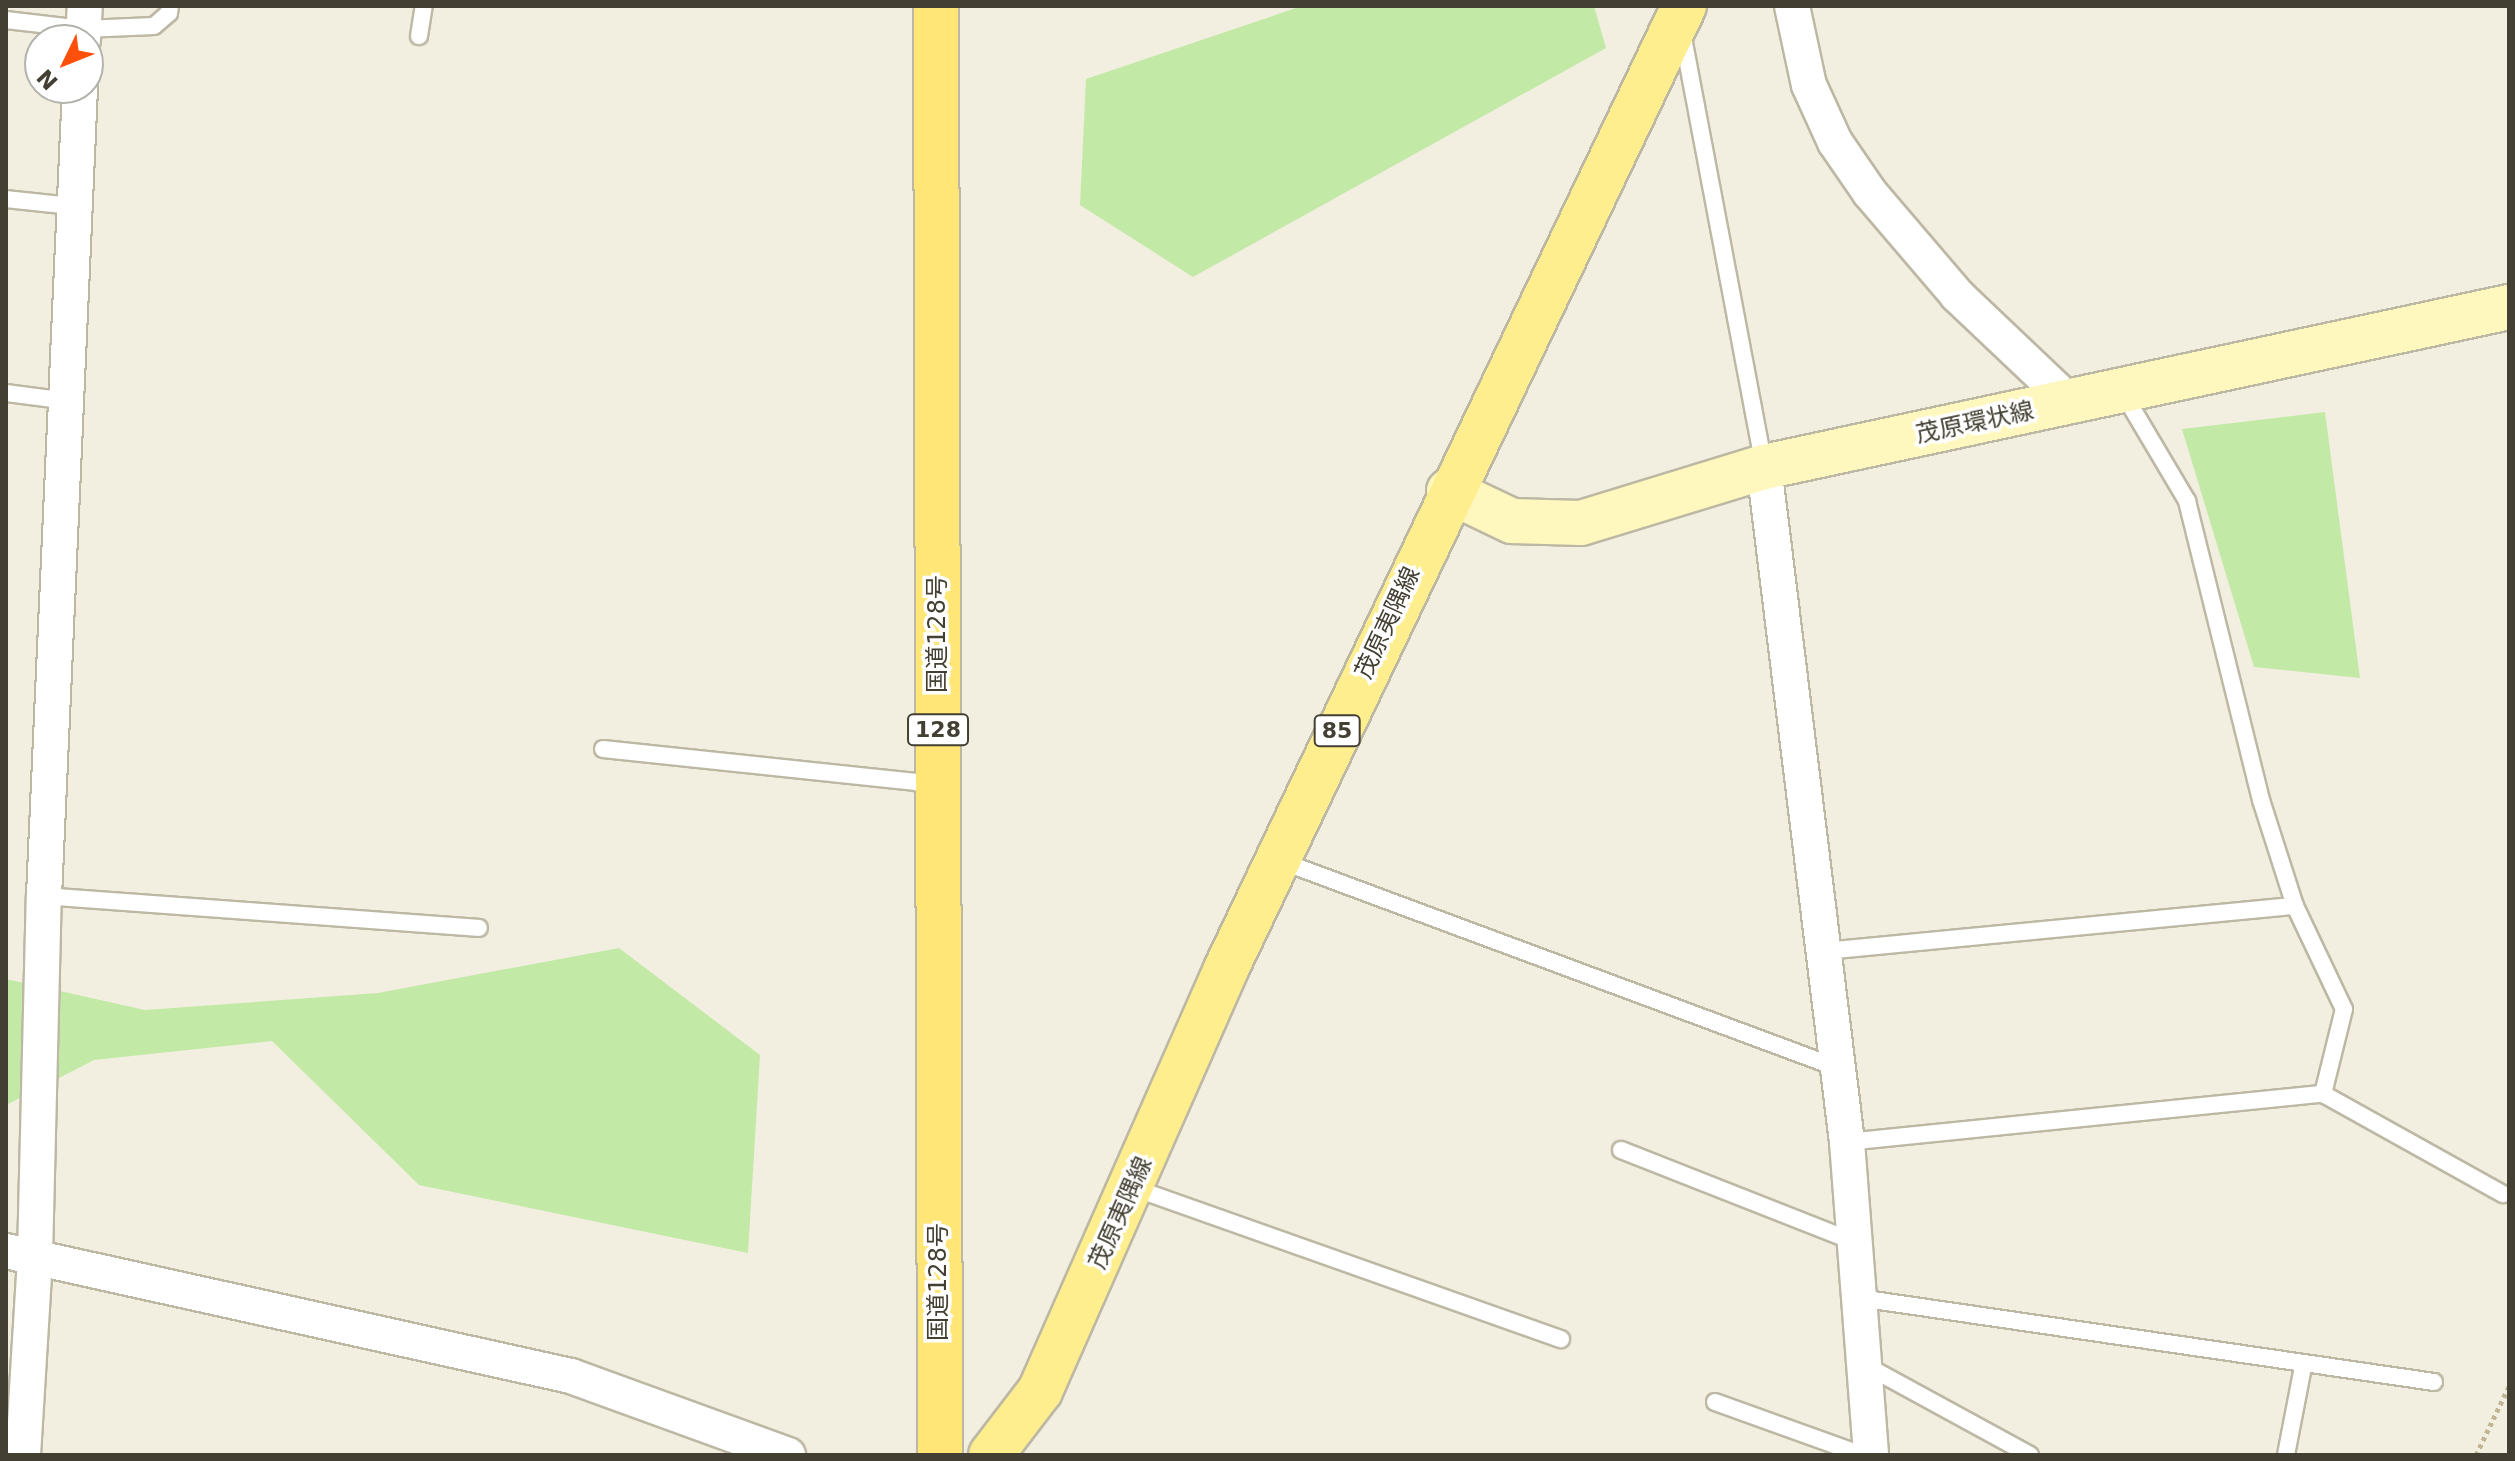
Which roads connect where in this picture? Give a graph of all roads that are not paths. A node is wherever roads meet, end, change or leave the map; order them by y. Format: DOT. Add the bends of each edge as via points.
graph roads {
  1 [pos="170,6"];
  2 [pos="424,6"];
  3 [pos="936,6"];
  4 [pos="1792,6"];
  5 [pos="1681,11"];
  6 [pos="6,20"];
  7 [pos="68,24"];
  8 [pos="104,25"];
  9 [pos="419,36"];
  10 [pos="79,104"];
  11 [pos="6,199"];
  12 [pos="71,206"];
  13 [pos="2509,307"];
  14 [pos="2122,392"];
  15 [pos="6,393"];
  16 [pos="69,401"];
  17 [pos="2071,403"];
  18 [pos="1764,467"];
  19 [pos="1449,491"];
  20 [pos="603,749"];
  21 [pos="939,791"];
  22 [pos="1277,860"];
  23 [pos="44,896"];
  24 [pos="2295,906"];
  25 [pos="479,928"];
  26 [pos="1825,951"];
  27 [pos="1838,1068"];
  28 [pos="2323,1094"];
  29 [pos="1847,1142"];
  30 [pos="1621,1150"];
  31 [pos="1134,1188"];
  32 [pos="2503,1194"];
  33 [pos="1854,1242"];
  34 [pos="21,1254"];
  35 [pos="1859,1298"];
  36 [pos="1561,1339"];
  37 [pos="1865,1365"];
  38 [pos="2303,1367"];
  39 [pos="2434,1382"];
  40 [pos="1715,1402"];
  41 [pos="23,1455"];
  42 [pos="788,1455"];
  43 [pos="940,1455"];
  44 [pos="991,1455"];
  45 [pos="1862,1455"];
  46 [pos="1871,1455"];
  47 [pos="2030,1455"];
  48 [pos="2286,1455"];
  1 -- 8 [label="lane" via="154,26"];
  2 -- 9 [label="lane"];
  3 -- 21 [label="highway, 国道128号 / 128"];
  4 -- 17 [label="street" via="1809,85 1835,142 1870,193 1957,295"];
  5 -- 18 [label="lane"];
  5 -- 19 [label="main road, 茂原夷隅線 / 85"];
  6 -- 7 [label="lane"];
  10 -- 12 [label="street"];
  11 -- 12 [label="lane"];
  12 -- 16 [label="street"];
  13 -- 14 [label="main road, 茂原環状線"];
  14 -- 17 [label="main road, 茂原環状線"];
  14 -- 24 [label="lane" via="2187,501 2261,800"];
  15 -- 16 [label="lane"];
  16 -- 23 [label="street"];
  17 -- 18 [label="main road, 茂原環状線"];
  18 -- 19 [label="main road, 茂原環状線" via="1581,523 1512,521"];
  18 -- 26 [label="street"];
  19 -- 22 [label="main road, 茂原夷隅線 / 85"];
  20 -- 21 [label="lane" via="916,782"];
  21 -- 43 [label="highway, 国道128号 / 128"];
  22 -- 27 [label="lane"];
  22 -- 31 [label="main road, 茂原夷隅線 / 85"];
  23 -- 25 [label="lane"];
  23 -- 34 [label="street"];
  24 -- 26 [label="lane"];
  24 -- 28 [label="lane" via="2344,1009"];
  26 -- 27 [label="street"];
  27 -- 29 [label="street"];
  28 -- 29 [label="lane"];
  28 -- 32 [label="lane"];
  29 -- 33 [label="street"];
  30 -- 33 [label="lane"];
  31 -- 36 [label="lane"];
  31 -- 44 [label="main road, 茂原夷隅線 / 85" via="1040,1391"];
  33 -- 35 [label="street"];
  34 -- 41 [label="street"];
  34 -- 42 [label="street" via="571,1376"];
  35 -- 37 [label="street"];
  35 -- 38 [label="lane"];
  37 -- 46 [label="street"];
  37 -- 47 [label="lane"];
  38 -- 39 [label="lane"];
  38 -- 48 [label="lane"];
  40 -- 45 [label="lane"];
}
